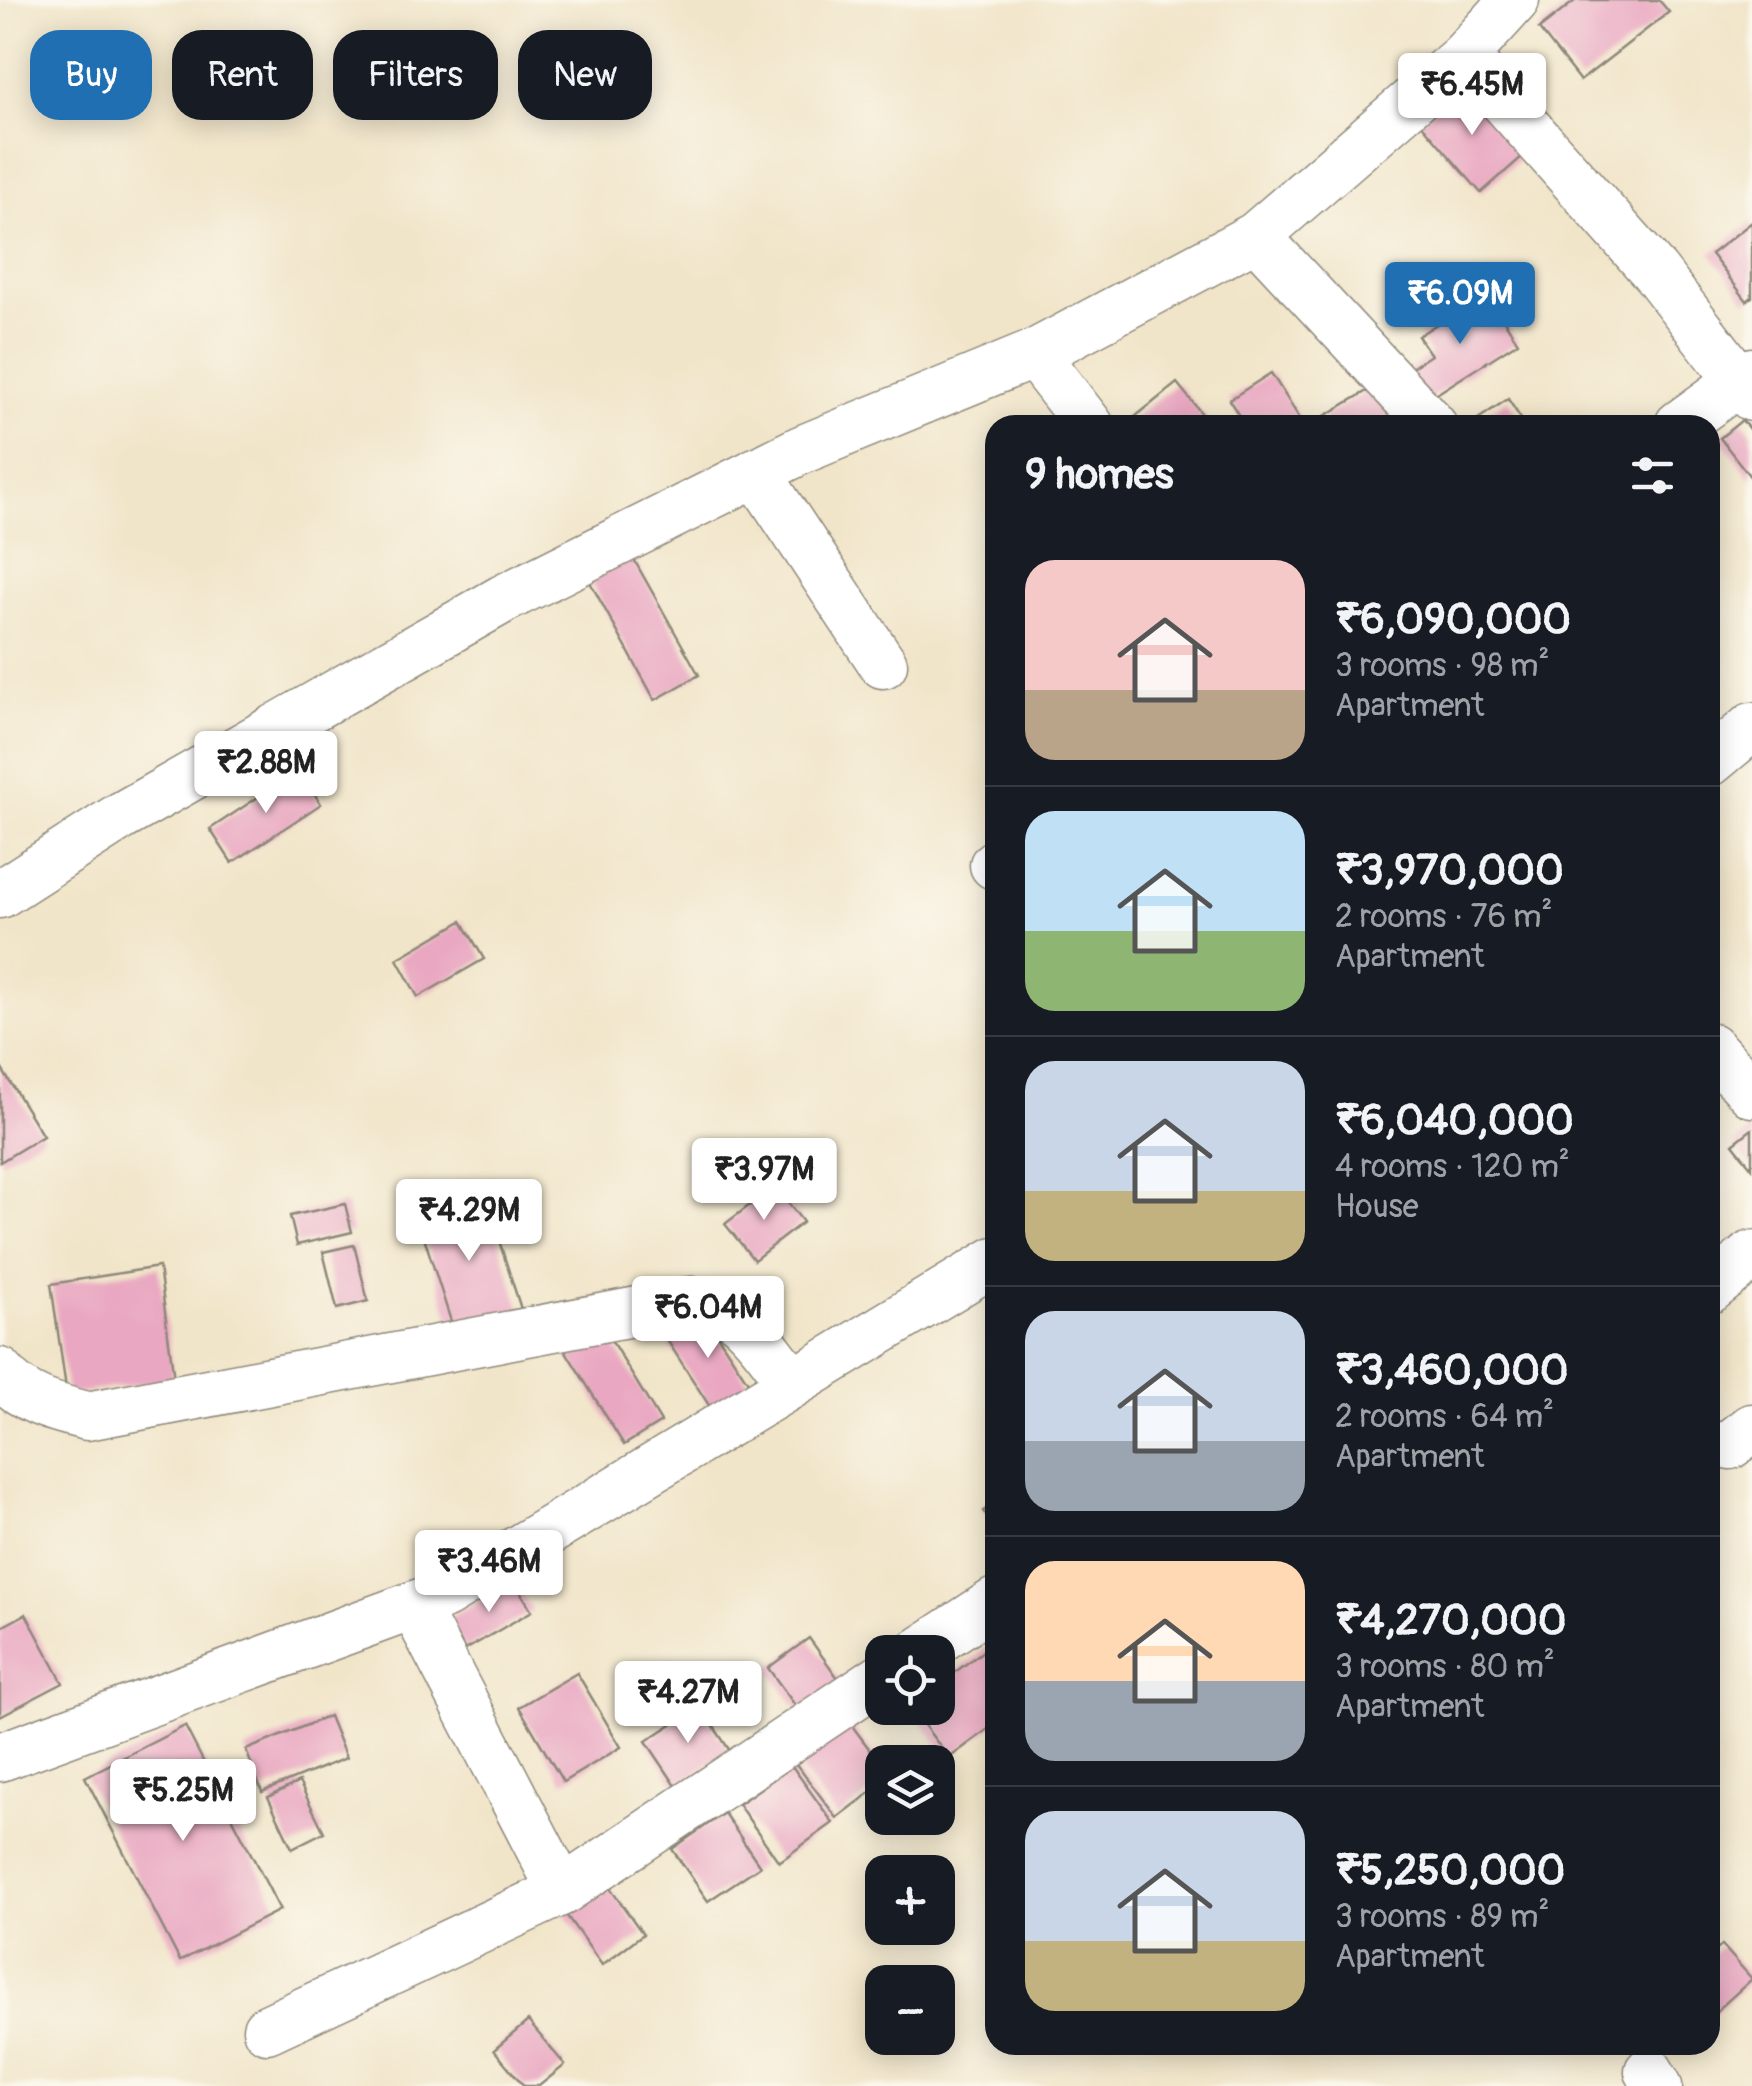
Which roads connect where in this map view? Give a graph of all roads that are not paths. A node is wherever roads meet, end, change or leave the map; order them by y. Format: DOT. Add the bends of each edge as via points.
graph roads {
  1 [pos="1515,0"];
  2 [pos="1464,56"];
  3 [pos="1256,236"];
  4 [pos="1034,354"];
  5 [pos="1748,384"];
  6 [pos="1082,415"];
  7 [pos="1423,415"];
  8 [pos="1696,415"];
  9 [pos="756,472"];
  10 [pos="882,664"];
  11 [pos="1752,728"];
  12 [pos="1720,754"];
  13 [pos="0,894"];
  14 [pos="1720,1058"];
  15 [pos="1750,1087"];
  16 [pos="1752,1255"];
  17 [pos="985,1267"];
  18 [pos="1720,1281"];
  19 [pos="0,1372"];
  20 [pos="793,1384"];
  21 [pos="414,1606"];
  22 [pos="985,1609"];
  23 [pos="945,1635"];
  24 [pos="865,1688"];
  25 [pos="0,1757"];
  26 [pos="562,1891"];
  27 [pos="267,2029"];
  1 -- 2 [label="street"];
  2 -- 3 [label="street"];
  2 -- 5 [label="street"];
  3 -- 4 [label="street"];
  3 -- 7 [label="street"];
  4 -- 6 [label="street"];
  4 -- 9 [label="street"];
  5 -- 8 [label="street"];
  9 -- 10 [label="street"];
  9 -- 13 [label="street" via="503,599 120,817"];
  11 -- 12 [label="street"];
  14 -- 15 [label="street"];
  16 -- 18 [label="street"];
  17 -- 20 [label="street"];
  19 -- 20 [label="street" via="42,1405 87,1416 707,1300 734,1312"];
  20 -- 21 [label="street" via="445,1594"];
  21 -- 25 [label="street"];
  21 -- 26 [label="street"];
  22 -- 23 [label="street"];
  24 -- 26 [label="street"];
  26 -- 27 [label="street"];
}
